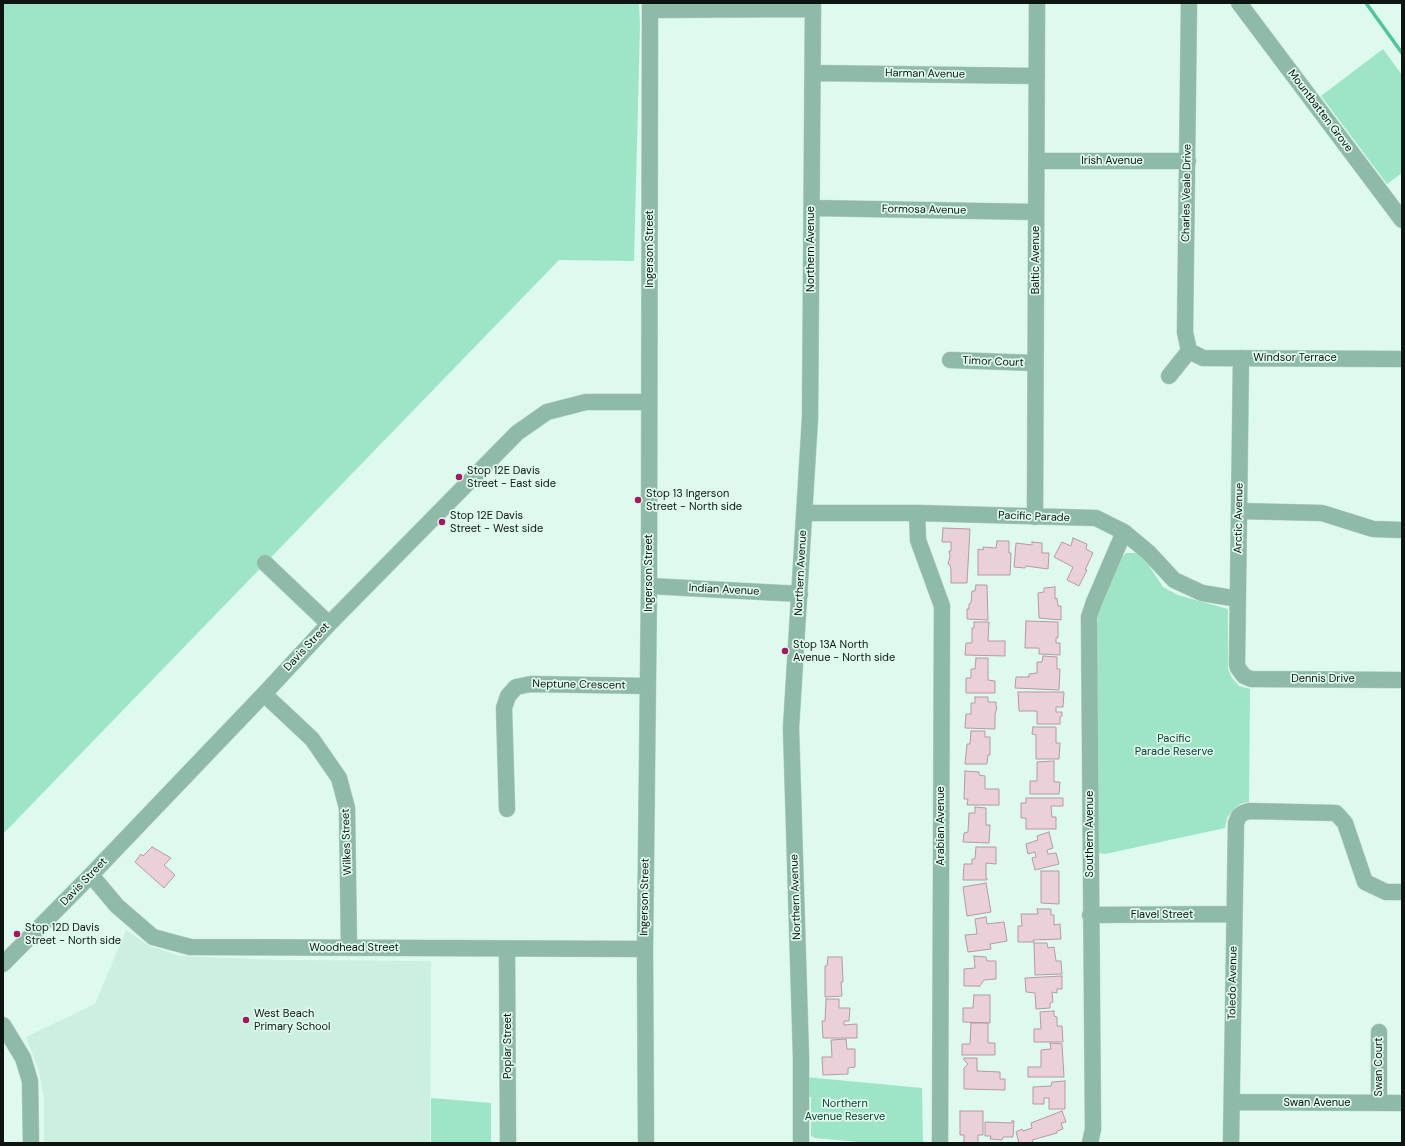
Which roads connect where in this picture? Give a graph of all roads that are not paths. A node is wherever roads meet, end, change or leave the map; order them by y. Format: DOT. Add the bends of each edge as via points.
graph roads {
  1 [pos="1037,3"];
  2 [pos="1189,3"];
  3 [pos="1239,3"];
  4 [pos="650,6"];
  5 [pos="813,6"];
  6 [pos="812,73"];
  7 [pos="1037,76"];
  8 [pos="1188,161"];
  9 [pos="1036,162"];
  10 [pos="812,208"];
  11 [pos="1036,212"];
  12 [pos="1402,220"];
  13 [pos="1189,350"];
  14 [pos="1241,358"];
  15 [pos="1402,359"];
  16 [pos="950,360"];
  17 [pos="1035,363"];
  18 [pos="1170,376"];
  19 [pos="649,402"];
  20 [pos="805,512"];
  21 [pos="1239,512"];
  22 [pos="917,513"];
  23 [pos="1035,517"];
  24 [pos="1402,530"];
  25 [pos="1124,532"];
  26 [pos="265,563"];
  27 [pos="649,586"];
  28 [pos="800,594"];
  29 [pos="1238,599"];
  30 [pos="329,624"];
  31 [pos="1244,676"];
  32 [pos="1402,680"];
  33 [pos="647,686"];
  34 [pos="264,694"];
  35 [pos="507,809"];
  36 [pos="91,875"];
  37 [pos="1402,892"];
  38 [pos="1234,914"];
  39 [pos="1090,915"];
  40 [pos="349,948"];
  41 [pos="507,949"];
  42 [pos="645,949"];
  43 [pos="3,964"];
  44 [pos="3,1025"];
  45 [pos="1379,1032"];
  46 [pos="1232,1102"];
  47 [pos="1378,1103"];
  48 [pos="1402,1103"];
  49 [pos="31,1143"];
  50 [pos="508,1143"];
  51 [pos="646,1143"];
  52 [pos="801,1143"];
  53 [pos="940,1143"];
  54 [pos="1090,1143"];
  55 [pos="1231,1143"];
  1 -- 7 [label="street, Baltic Avenue"];
  2 -- 8 [label="street, Charles Veale Drive"];
  3 -- 12 [label="street, Mountbatten Grove"];
  4 -- 5 [label="street"];
  4 -- 19 [label="street, Ingerson Street"];
  5 -- 6 [label="street, Northern Avenue"];
  6 -- 7 [label="street, Harman Avenue"];
  6 -- 10 [label="street, Northern Avenue"];
  7 -- 9 [label="street, Baltic Avenue"];
  8 -- 9 [label="street, Irish Avenue"];
  8 -- 13 [label="street, Charles Veale Drive" via="1185,332"];
  9 -- 11 [label="street, Baltic Avenue"];
  10 -- 11 [label="street, Formosa Avenue"];
  10 -- 20 [label="street, Northern Avenue" via="810,418"];
  11 -- 17 [label="street, Baltic Avenue"];
  13 -- 14 [label="street, Windsor Terrace" via="1203,358"];
  13 -- 18 [label="street"];
  14 -- 15 [label="street, Windsor Terrace"];
  14 -- 21 [label="street, Arctic Avenue"];
  16 -- 17 [label="street, Timor Court"];
  17 -- 23 [label="street, Baltic Avenue"];
  19 -- 27 [label="street, Ingerson Street"];
  19 -- 30 [label="street, Davis Street" via="586,402 547,412 517,433"];
  20 -- 22 [label="street, Pacific Parade"];
  20 -- 28 [label="street, Northern Avenue"];
  21 -- 24 [label="street" via="1322,513 1373,530"];
  21 -- 29 [label="street, Arctic Avenue"];
  22 -- 23 [label="street, Pacific Parade"];
  22 -- 53 [label="street, Arabian Avenue" via="918,540 942,606"];
  23 -- 25 [label="street, Pacific Parade" via="1096,518"];
  25 -- 29 [label="street, Pacific Parade" via="1149,553 1174,580 1202,593"];
  25 -- 39 [label="street, Southern Avenue" via="1089,617"];
  26 -- 30 [label="street"];
  27 -- 28 [label="street, Indian Avenue"];
  27 -- 33 [label="street, Ingerson Street"];
  28 -- 52 [label="street, Northern Avenue" via="792,728"];
  29 -- 31 [label="street, Arctic Avenue" via="1237,664"];
  30 -- 34 [label="street, Davis Street"];
  31 -- 32 [label="street, Dennis Drive" via="1251,679"];
  33 -- 35 [label="street, Neptune Crescent" via="531,684 516,687 508,696 504,708"];
  33 -- 42 [label="street, Ingerson Street"];
  34 -- 36 [label="street, Davis Street"];
  34 -- 40 [label="street, Wilkes Street" via="312,740 339,778 347,808"];
  36 -- 40 [label="street, Woodhead Street" via="117,906 153,937 190,947"];
  36 -- 43 [label="street, Davis Street"];
  37 -- 38 [label="street, Toledo Avenue" via="1386,892 1365,882 1346,823 1336,813 1248,811 1239,816 1236,823"];
  38 -- 39 [label="street, Flavel Street"];
  38 -- 46 [label="street, Toledo Avenue"];
  39 -- 54 [label="street, Southern Avenue" via="1093,1129"];
  40 -- 41 [label="street, Woodhead Street"];
  41 -- 42 [label="street, Woodhead Street"];
  41 -- 50 [label="street, Poplar Street"];
  42 -- 51 [label="street, Ingerson Street"];
  44 -- 49 [label="street" via="23,1058 30,1081"];
  45 -- 47 [label="street, Swan Court"];
  46 -- 47 [label="street, Swan Avenue"];
  46 -- 55 [label="street, Toledo Avenue"];
  47 -- 48 [label="street, Swan Avenue"];
}
